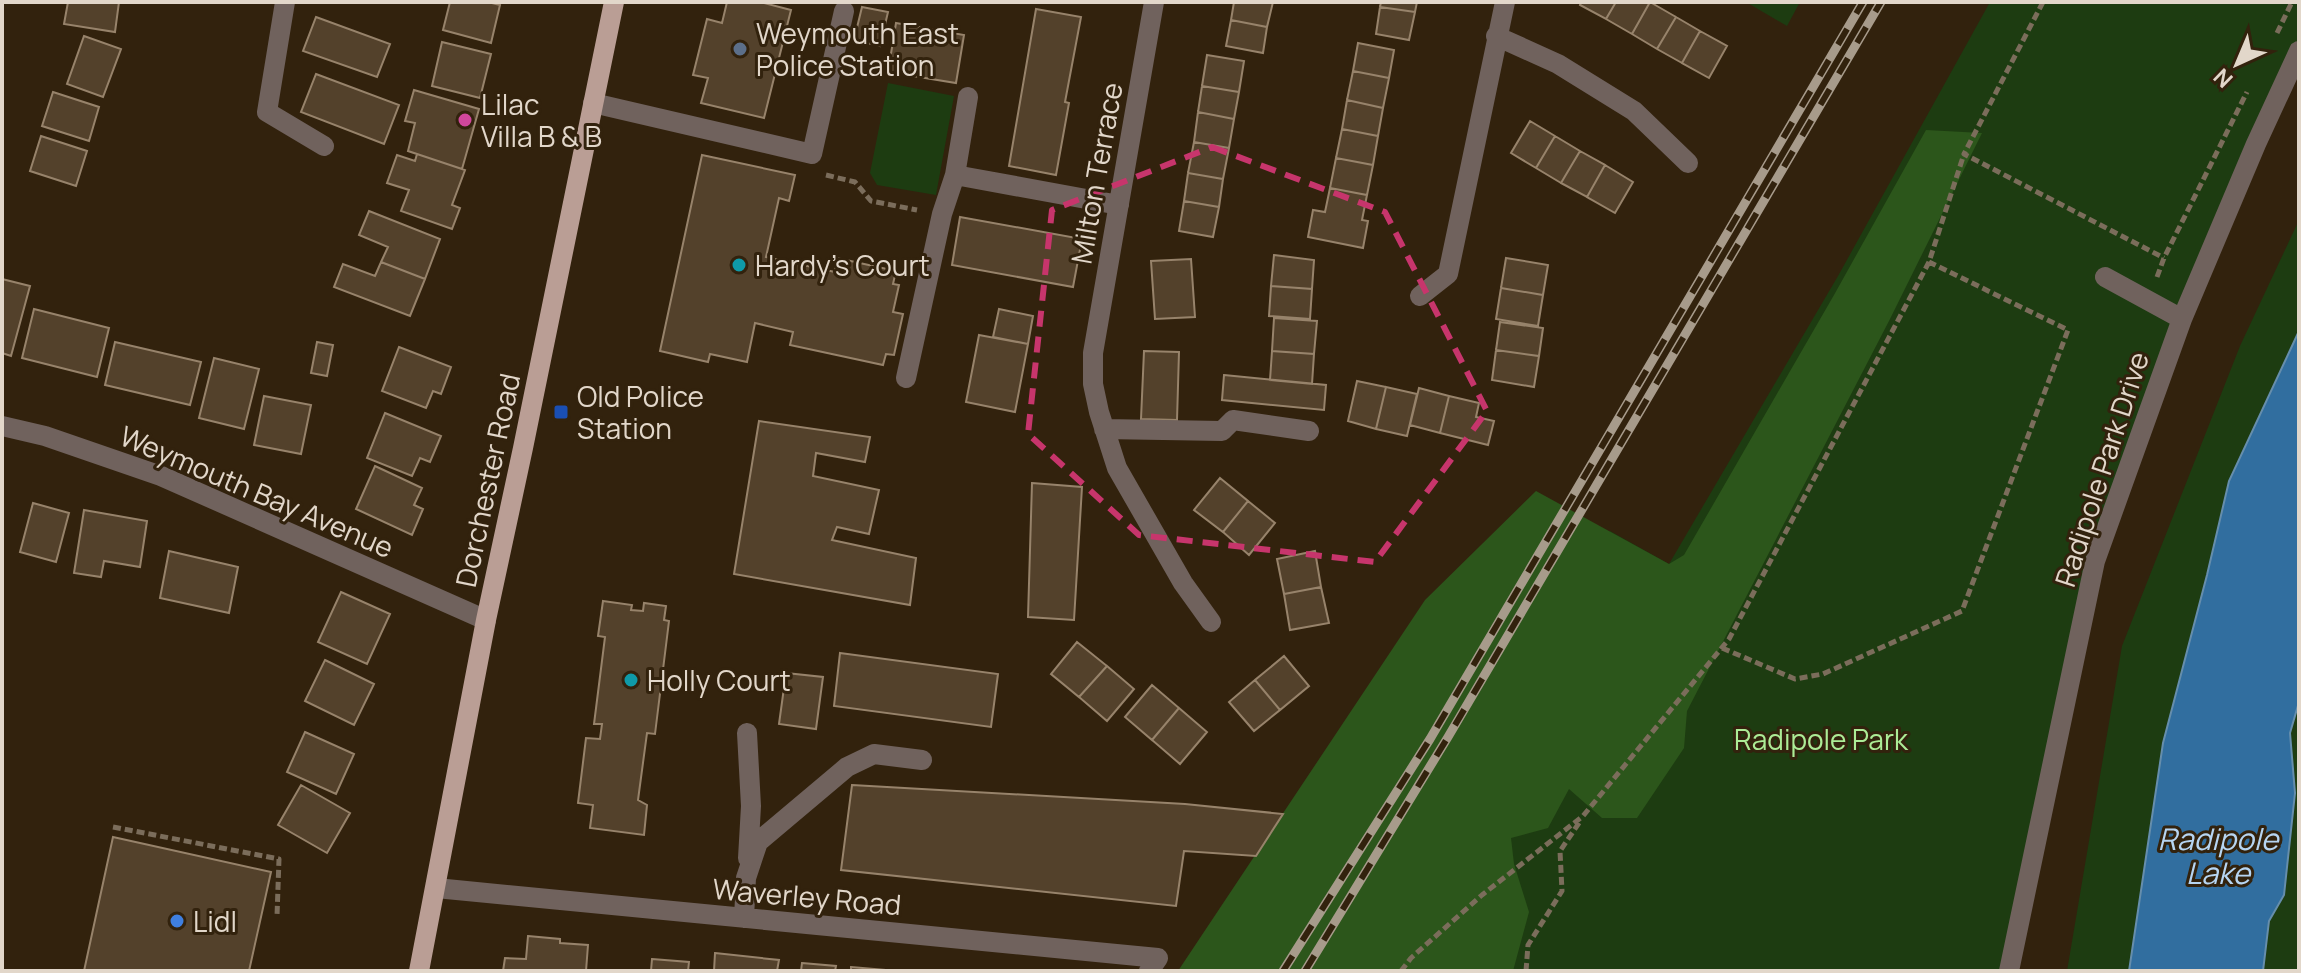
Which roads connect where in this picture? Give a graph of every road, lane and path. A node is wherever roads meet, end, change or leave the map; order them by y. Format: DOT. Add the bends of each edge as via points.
graph roads {
  1 [pos="285,2"];
  2 [pos="614,2"];
  3 [pos="1154,2"];
  4 [pos="1505,2"];
  5 [pos="2043,2"];
  6 [pos="2292,2"];
  7 [pos="844,11"];
  8 [pos="1496,36"];
  9 [pos="2273,41"];
  10 [pos="2299,51"];
  11 [pos="2252,82"];
  12 [pos="968,97"];
  13 [pos="593,103"];
  14 [pos="324,146"];
  15 [pos="1964,154"];
  16 [pos="1688,163"];
  17 [pos="955,175"];
  18 [pos="1119,205"];
  19 [pos="2164,258"];
  20 [pos="1929,262"];
  21 [pos="2105,277"];
  22 [pos="1420,296"];
  23 [pos="2148,301"];
  24 [pos="2182,319"];
  25 [pos="906,378"];
  26 [pos="2,426"];
  27 [pos="1104,429"];
  28 [pos="1309,431"];
  29 [pos="486,620"];
  30 [pos="1211,622"];
  31 [pos="1722,648"];
  32 [pos="747,733"];
  33 [pos="922,760"];
  34 [pos="1583,816"];
  35 [pos="113,827"];
  36 [pos="746,878"];
  37 [pos="436,888"];
  38 [pos="277,916"];
  39 [pos="744,918"];
  40 [pos="419,971"];
  41 [pos="1149,971"];
  42 [pos="1401,971"];
  43 [pos="1526,971"];
  44 [pos="2009,971"];
  1 -- 14 [label="street" via="267,112"];
  2 -- 13 [label="main road, Dorchester Road"];
  3 -- 18 [label="street, Milton Terrace"];
  4 -- 8 [label="street"];
  5 -- 15 [label="path"];
  6 -- 9 [label="path"];
  7 -- 13 [label="street" via="812,154"];
  8 -- 16 [label="street" via="1558,64 1634,111"];
  8 -- 22 [label="street" via="1448,274"];
  10 -- 24 [label="street, Radipole Park Drive"];
  11 -- 19 [label="path"];
  12 -- 17 [label="street"];
  13 -- 29 [label="main road, Dorchester Road"];
  15 -- 19 [label="path"];
  15 -- 20 [label="path"];
  17 -- 18 [label="street"];
  17 -- 25 [label="street"];
  18 -- 27 [label="street, Milton Terrace" via="1093,353 1093,384"];
  19 -- 23 [label="path"];
  20 -- 31 [label="path"];
  20 -- 31 [label="path" via="2068,330 1962,611 1823,674 1795,679"];
  21 -- 23 [label="street"];
  23 -- 24 [label="street"];
  24 -- 44 [label="street, Radipole Park Drive" via="2095,561"];
  26 -- 29 [label="street, Weymouth Bay Avenue" via="161,476"];
  27 -- 28 [label="street" via="1222,431 1233,420"];
  27 -- 30 [label="street, Milton Terrace" via="1117,468"];
  29 -- 37 [label="main road, Dorchester Road"];
  31 -- 34 [label="path"];
  32 -- 36 [label="street" via="751,806"];
  33 -- 36 [label="street" via="874,754 847,767 758,842"];
  34 -- 42 [label="path" via="1482,895"];
  34 -- 43 [label="path" via="1560,851 1562,891 1528,945"];
  35 -- 38 [label="path" via="279,859"];
  36 -- 39 [label="street"];
  37 -- 39 [label="street, Waverley Road"];
  37 -- 40 [label="main road, Dorchester Road"];
  39 -- 41 [label="street, Waverley Road" via="1158,958"];
}
